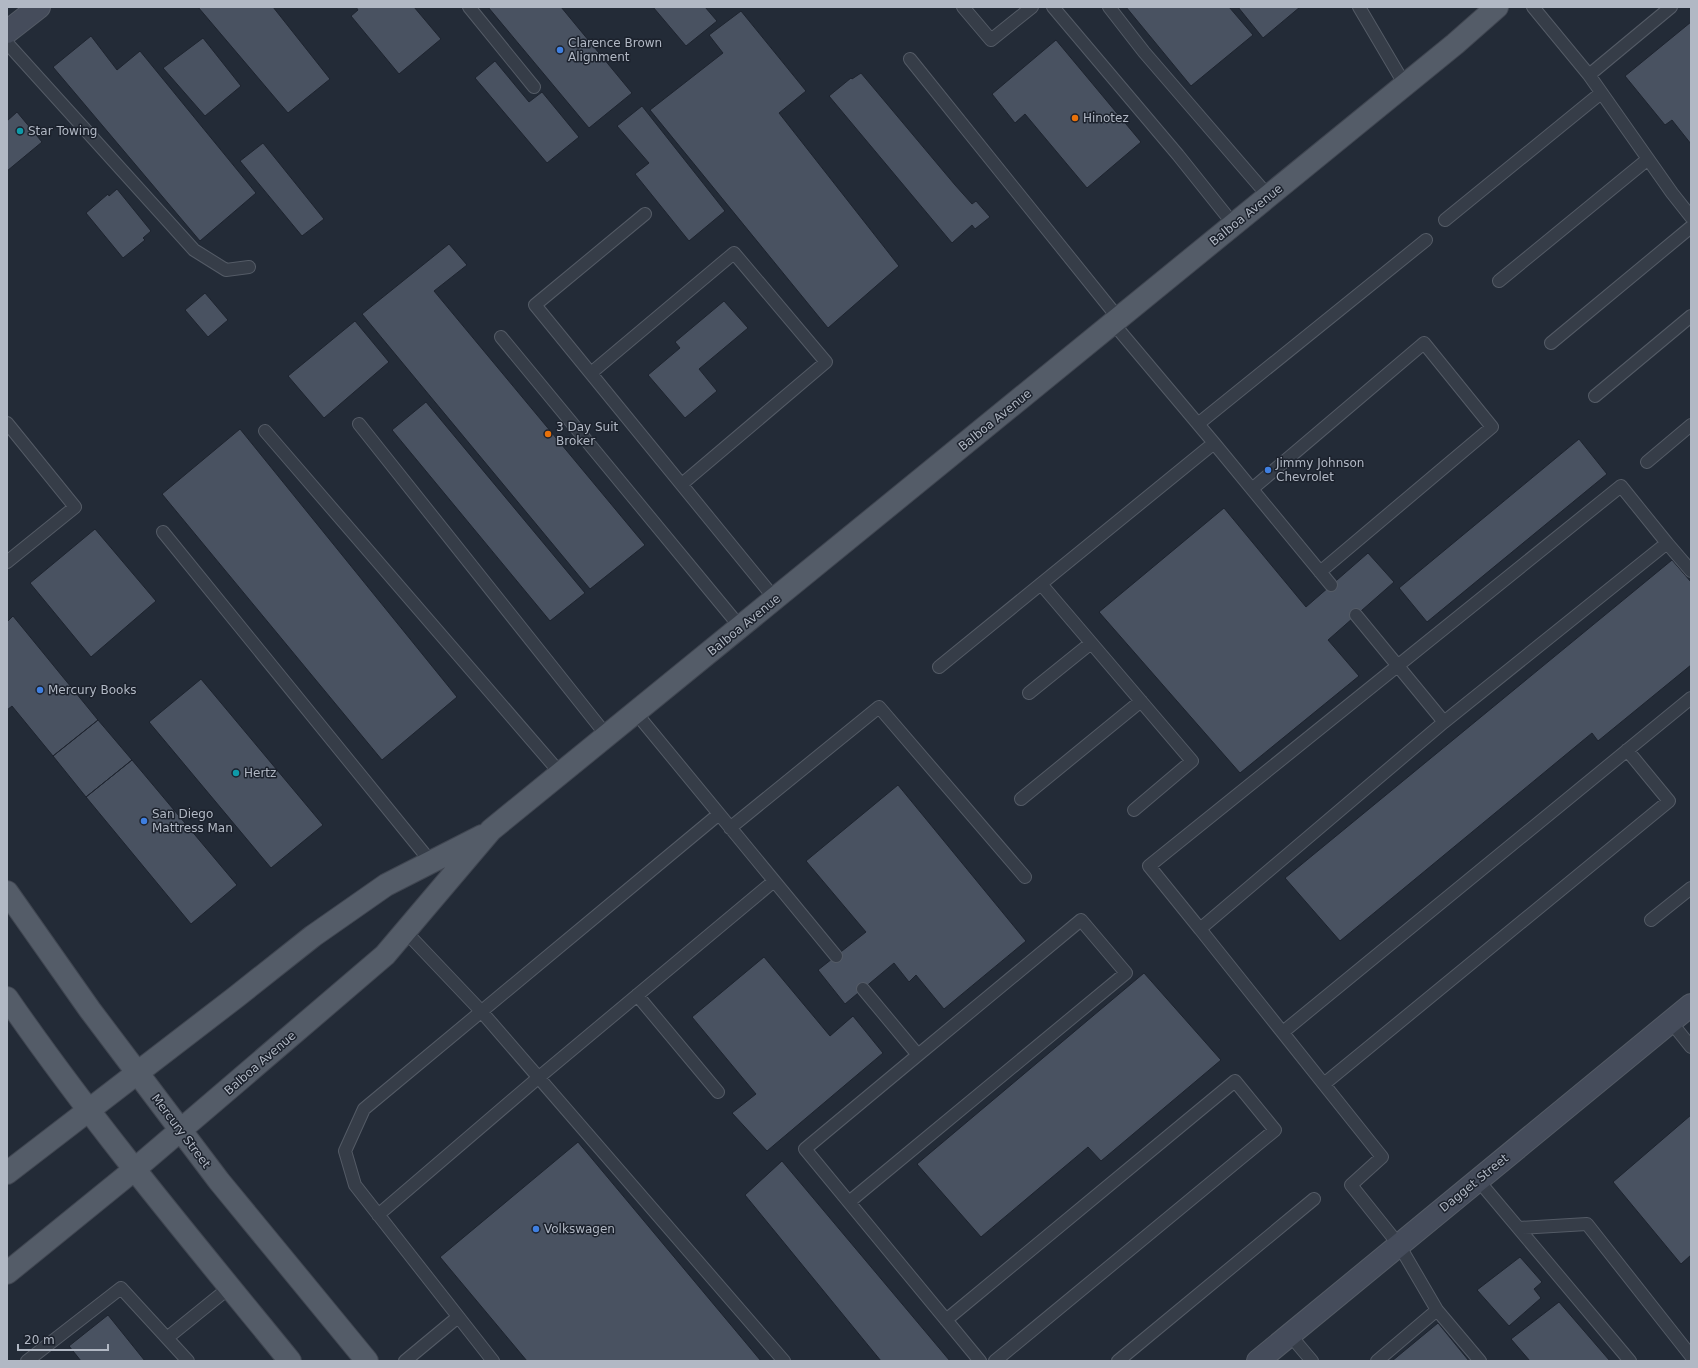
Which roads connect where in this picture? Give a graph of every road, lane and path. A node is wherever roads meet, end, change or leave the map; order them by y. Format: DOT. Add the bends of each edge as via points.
graph roads {
  1 [pos="39,7"];
  2 [pos="469,7"];
  3 [pos="963,7"];
  4 [pos="1032,7"];
  5 [pos="1053,7"];
  6 [pos="1109,7"];
  7 [pos="1359,7"];
  8 [pos="1497,7"];
  9 [pos="1533,7"];
  10 [pos="1671,7"];
  11 [pos="7,32"];
  12 [pos="7,43"];
  13 [pos="910,59"];
  14 [pos="1589,75"];
  15 [pos="1405,85"];
  16 [pos="534,87"];
  17 [pos="1601,93"];
  18 [pos="1648,159"];
  19 [pos="1269,197"];
  20 [pos="645,214"];
  21 [pos="1691,217"];
  22 [pos="1445,220"];
  23 [pos="1234,225"];
  24 [pos="1691,227"];
  25 [pos="1426,240"];
  26 [pos="249,267"];
  27 [pos="1499,281"];
  28 [pos="1691,316"];
  29 [pos="1116,321"];
  30 [pos="501,337"];
  31 [pos="1551,343"];
  32 [pos="591,373"];
  33 [pos="1595,396"];
  34 [pos="7,423"];
  35 [pos="359,424"];
  36 [pos="1198,424"];
  37 [pos="1691,425"];
  38 [pos="265,431"];
  39 [pos="1214,443"];
  40 [pos="1647,462"];
  41 [pos="682,484"];
  42 [pos="1252,489"];
  43 [pos="163,532"];
  44 [pos="1667,543"];
  45 [pos="7,562"];
  46 [pos="1691,571"];
  47 [pos="1320,572"];
  48 [pos="1041,584"];
  49 [pos="1331,585"];
  50 [pos="775,599"];
  51 [pos="1356,616"];
  52 [pos="741,628"];
  53 [pos="1091,643"];
  54 [pos="1398,666"];
  55 [pos="939,667"];
  56 [pos="1029,693"];
  57 [pos="1691,698"];
  58 [pos="1141,701"];
  59 [pos="636,713"];
  60 [pos="1444,722"];
  61 [pos="607,736"];
  62 [pos="1627,750"];
  63 [pos="561,774"];
  64 [pos="1021,799"];
  65 [pos="1134,810"];
  66 [pos="719,814"];
  67 [pos="730,828"];
  68 [pos="491,830"];
  69 [pos="431,862"];
  70 [pos="1025,877"];
  71 [pos="774,881"];
  72 [pos="1691,888"];
  73 [pos="7,892"];
  74 [pos="1651,920"];
  75 [pos="1200,929"];
  76 [pos="405,931"];
  77 [pos="836,956"];
  78 [pos="863,989"];
  79 [pos="637,995"];
  80 [pos="7,998"];
  81 [pos="1691,1005"];
  82 [pos="481,1011"];
  83 [pos="1671,1022"];
  84 [pos="1283,1032"];
  85 [pos="1691,1047"];
  86 [pos="918,1055"];
  87 [pos="137,1073"];
  88 [pos="538,1078"];
  89 [pos="1324,1084"];
  90 [pos="718,1092"];
  91 [pos="89,1109"];
  92 [pos="181,1130"];
  93 [pos="135,1169"];
  94 [pos="7,1173"];
  95 [pos="1478,1180"];
  96 [pos="1314,1199"];
  97 [pos="849,1202"];
  98 [pos="378,1214"];
  99 [pos="1519,1228"];
  100 [pos="1398,1245"];
  101 [pos="7,1273"];
  102 [pos="230,1288"];
  103 [pos="1437,1310"];
  104 [pos="458,1317"];
  105 [pos="946,1320"];
  106 [pos="1290,1335"];
  107 [pos="167,1338"];
  108 [pos="1691,1356"];
  109 [pos="27,1361"];
  110 [pos="188,1361"];
  111 [pos="290,1361"];
  112 [pos="367,1361"];
  113 [pos="404,1361"];
  114 [pos="493,1361"];
  115 [pos="784,1361"];
  116 [pos="980,1361"];
  117 [pos="995,1361"];
  118 [pos="1118,1361"];
  119 [pos="1258,1361"];
  120 [pos="1312,1361"];
  121 [pos="1377,1361"];
  122 [pos="1480,1361"];
  123 [pos="1630,1361"];
  124 [pos="1685,1361"];
  1 -- 11 [label="street"];
  2 -- 16 [label="lane"];
  3 -- 4 [label="lane" via="991,40"];
  5 -- 23 [label="lane"];
  6 -- 19 [label="lane" via="1144,52"];
  7 -- 15 [label="lane"];
  8 -- 15 [label="main road, Balboa Avenue"];
  9 -- 14 [label="lane"];
  10 -- 14 [label="lane"];
  12 -- 26 [label="lane" via="194,250 226,270"];
  13 -- 29 [label="lane"];
  14 -- 17 [label="lane"];
  15 -- 19 [label="main road, Balboa Avenue"];
  17 -- 18 [label="lane"];
  17 -- 22 [label="lane"];
  18 -- 21 [label="lane"];
  18 -- 27 [label="lane"];
  19 -- 23 [label="main road, Balboa Avenue"];
  20 -- 32 [label="lane" via="535,304"];
  23 -- 29 [label="main road, Balboa Avenue"];
  24 -- 31 [label="lane"];
  25 -- 36 [label="lane"];
  28 -- 33 [label="lane"];
  29 -- 36 [label="lane"];
  29 -- 50 [label="main road, Balboa Avenue"];
  30 -- 52 [label="lane"];
  32 -- 41 [label="lane"];
  32 -- 41 [label="lane" via="734,253 826,362"];
  34 -- 45 [label="lane" via="75,507"];
  35 -- 61 [label="lane"];
  36 -- 39 [label="lane"];
  37 -- 40 [label="lane"];
  38 -- 63 [label="lane"];
  39 -- 42 [label="lane"];
  39 -- 48 [label="lane"];
  41 -- 50 [label="lane"];
  42 -- 47 [label="lane"];
  42 -- 47 [label="lane" via="1424,343 1492,427"];
  43 -- 69 [label="lane"];
  44 -- 46 [label="lane"];
  44 -- 54 [label="lane" via="1621,486"];
  44 -- 60 [label="lane"];
  47 -- 49 [label="lane"];
  48 -- 53 [label="lane"];
  48 -- 55 [label="lane"];
  50 -- 52 [label="main road, Balboa Avenue"];
  51 -- 54 [label="lane"];
  52 -- 59 [label="main road, Balboa Avenue"];
  53 -- 56 [label="lane"];
  53 -- 58 [label="lane"];
  54 -- 60 [label="lane"];
  54 -- 75 [label="lane" via="1150,866"];
  57 -- 62 [label="lane"];
  58 -- 64 [label="lane"];
  58 -- 65 [label="lane" via="1192,761"];
  59 -- 61 [label="main road, Balboa Avenue"];
  59 -- 66 [label="lane"];
  60 -- 75 [label="lane"];
  61 -- 63 [label="main road, Balboa Avenue"];
  62 -- 84 [label="lane"];
  62 -- 89 [label="lane" via="1669,801"];
  63 -- 68 [label="main road, Balboa Avenue"];
  66 -- 67 [label="lane"];
  66 -- 82 [label="lane"];
  67 -- 70 [label="lane" via="879,707"];
  67 -- 71 [label="lane"];
  68 -- 69 [label="main road, Balboa Avenue"];
  68 -- 76 [label="main road, Balboa Avenue"];
  69 -- 87 [label="main road, Balboa Avenue" via="386,885 313,936"];
  71 -- 77 [label="lane"];
  71 -- 79 [label="lane"];
  72 -- 74 [label="lane"];
  73 -- 87 [label="main road, Mercury Street"];
  75 -- 84 [label="lane"];
  76 -- 82 [label="lane"];
  76 -- 92 [label="main road, Balboa Avenue" via="384,955"];
  78 -- 86 [label="lane"];
  79 -- 88 [label="lane"];
  79 -- 90 [label="lane"];
  80 -- 91 [label="main road"];
  81 -- 83 [label="street, Dagget Street"];
  82 -- 88 [label="lane"];
  82 -- 98 [label="lane" via="364,1109 345,1151 355,1186"];
  83 -- 85 [label="lane"];
  83 -- 95 [label="street, Dagget Street"];
  84 -- 89 [label="lane"];
  86 -- 97 [label="lane" via="805,1149"];
  86 -- 97 [label="lane" via="1082,920 1126,973"];
  87 -- 91 [label="main road, Balboa Avenue"];
  87 -- 92 [label="main road, Mercury Street"];
  88 -- 98 [label="lane"];
  88 -- 115 [label="lane"];
  89 -- 100 [label="lane" via="1382,1157 1351,1185"];
  91 -- 93 [label="main road"];
  91 -- 94 [label="main road, Balboa Avenue"];
  92 -- 93 [label="main road, Balboa Avenue"];
  92 -- 112 [label="main road, Mercury Street" via="219,1181"];
  93 -- 101 [label="main road, Balboa Avenue"];
  93 -- 102 [label="main road"];
  95 -- 99 [label="lane"];
  95 -- 100 [label="street, Dagget Street"];
  96 -- 118 [label="lane"];
  97 -- 105 [label="lane"];
  98 -- 104 [label="lane"];
  99 -- 108 [label="lane" via="1587,1224"];
  99 -- 123 [label="lane"];
  100 -- 103 [label="lane"];
  100 -- 106 [label="street, Dagget Street"];
  102 -- 107 [label="lane"];
  102 -- 111 [label="main road"];
  103 -- 121 [label="lane"];
  103 -- 122 [label="lane"];
  104 -- 113 [label="lane"];
  104 -- 114 [label="lane"];
  105 -- 116 [label="lane"];
  105 -- 117 [label="lane" via="1235,1081 1275,1130"];
  106 -- 119 [label="street, Dagget Street"];
  106 -- 120 [label="lane"];
  107 -- 109 [label="lane" via="122,1288"];
  107 -- 110 [label="lane"];
  108 -- 124 [label="lane"];
}
